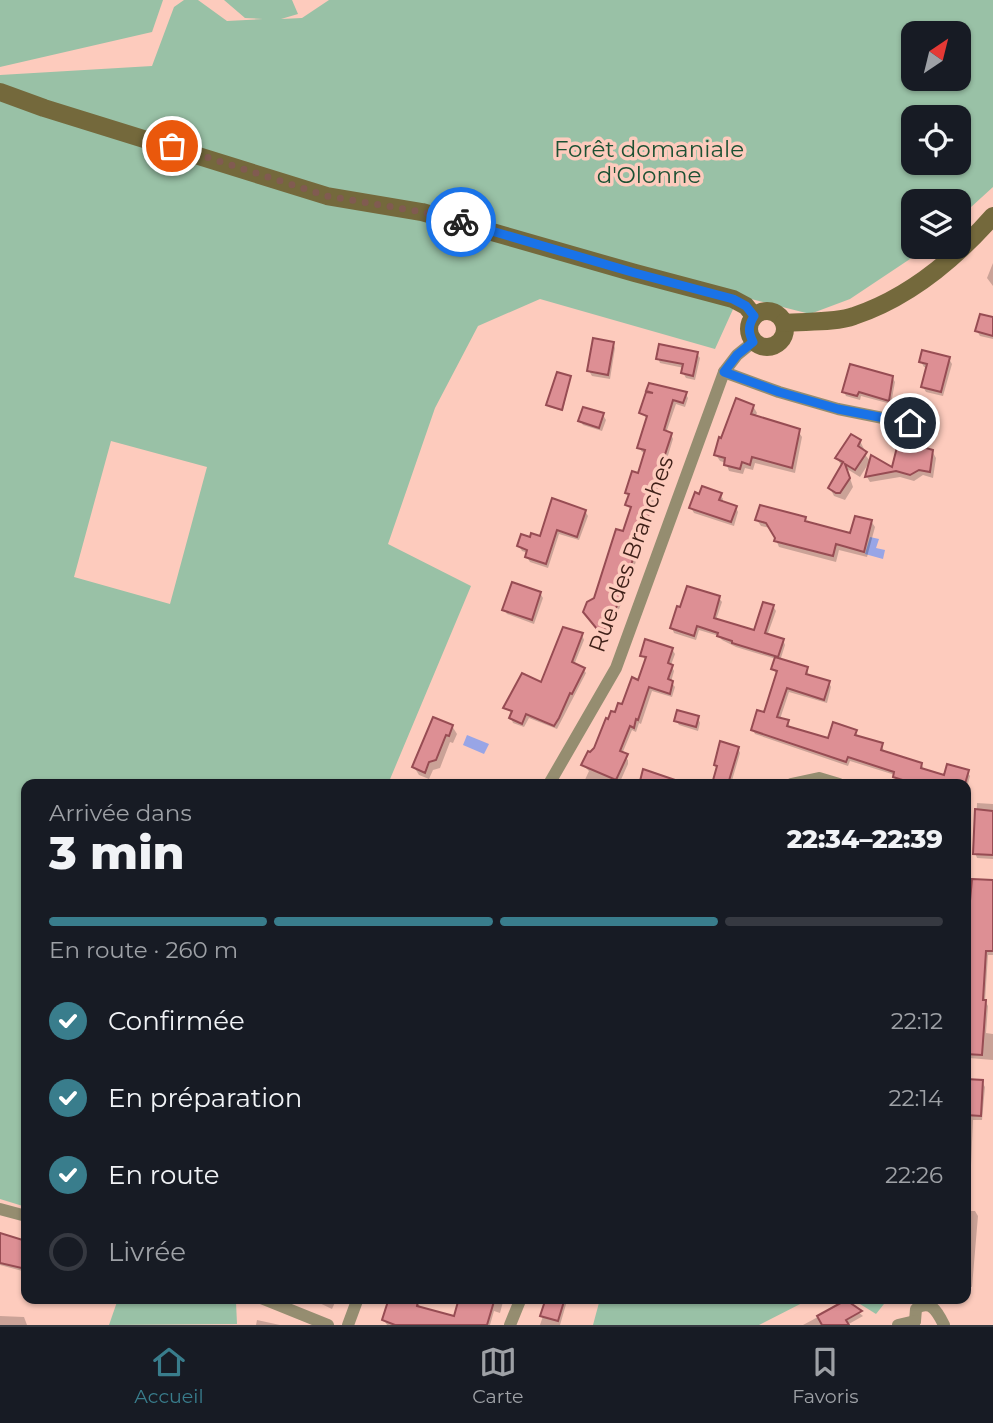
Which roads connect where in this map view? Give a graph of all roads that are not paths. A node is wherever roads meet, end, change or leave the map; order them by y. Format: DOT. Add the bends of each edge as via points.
graph roads {
  1 [pos="0,92"];
  2 [pos="993,216"];
  3 [pos="754,316"];
  4 [pos="784,323"];
  5 [pos="753,342"];
  6 [pos="724,372"];
  7 [pos="933,428"];
  8 [pos="552,779"];
  9 [pos="0,1209"];
  10 [pos="21,1215"];
  11 [pos="276,1304"];
  12 [pos="356,1304"];
  13 [pos="519,1304"];
  14 [pos="920,1304"];
  15 [pos="927,1304"];
  16 [pos="916,1323"];
  17 [pos="328,1325"];
  18 [pos="348,1325"];
  19 [pos="510,1325"];
  20 [pos="898,1325"];
  21 [pos="944,1325"];
  1 -- 3 [label="street" via="327,196 422,212 733,299"];
  2 -- 4 [label="street" via="934,273 884,303 852,317"];
  3 -- 4 [label="street" via="765,311 777,314"];
  3 -- 5 [label="street" via="749,324"];
  4 -- 5 [label="street" via="785,333 772,347"];
  5 -- 6 [label="street, Rue des Branches"];
  6 -- 7 [label="street" via="838,409"];
  6 -- 8 [label="street, Rue des Branches" via="616,668"];
  9 -- 10 [label="street"];
  11 -- 17 [label="street"];
  12 -- 18 [label="street"];
  13 -- 19 [label="street"];
  14 -- 16 [label="street"];
  15 -- 21 [label="street"];
  16 -- 20 [label="street"];
}
